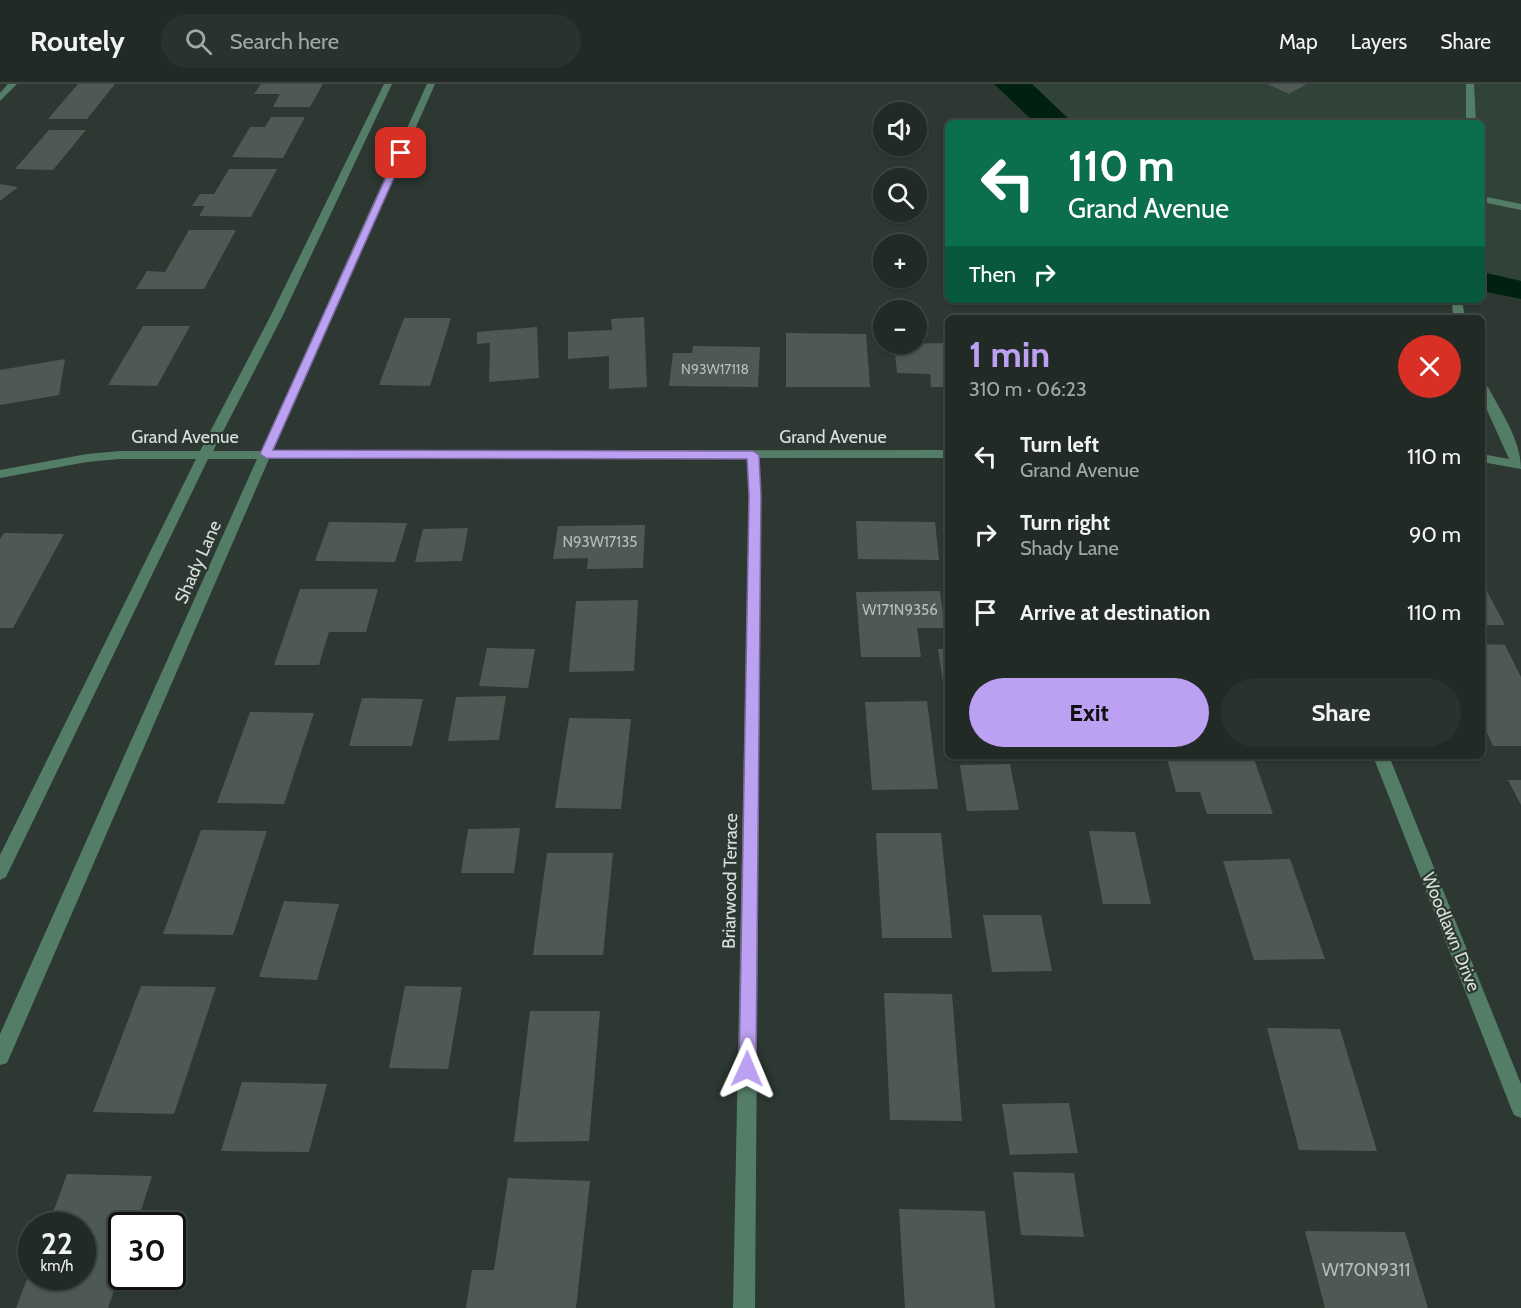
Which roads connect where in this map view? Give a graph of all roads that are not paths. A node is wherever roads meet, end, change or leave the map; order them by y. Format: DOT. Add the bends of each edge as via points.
graph roads {
  1 [pos="14,84"];
  2 [pos="388,84"];
  3 [pos="431,84"];
  4 [pos="1470,84"];
  5 [pos="0,98"];
  6 [pos="1471,120"];
  7 [pos="1485,200"];
  8 [pos="1521,207"];
  9 [pos="1485,393"];
  10 [pos="266,454"];
  11 [pos="945,454"];
  12 [pos="204,455"];
  13 [pos="753,455"];
  14 [pos="1485,458"];
  15 [pos="1519,464"];
  16 [pos="0,474"];
  17 [pos="1383,759"];
  18 [pos="0,872"];
  19 [pos="0,1056"];
  20 [pos="1521,1108"];
  21 [pos="744,1308"];
  1 -- 5 [label="street"];
  2 -- 12 [label="street" via="276,317"];
  3 -- 10 [label="street, Shady Lane"];
  4 -- 6 [label="street"];
  7 -- 8 [label="street"];
  9 -- 15 [label="street"];
  10 -- 12 [label="street, Grand Avenue"];
  10 -- 13 [label="street, Grand Avenue"];
  10 -- 19 [label="street, Shady Lane"];
  11 -- 13 [label="street, Grand Avenue"];
  12 -- 16 [label="street, Grand Avenue" via="87,458"];
  12 -- 18 [label="street"];
  13 -- 21 [label="street, Briarwood Terrace"];
  14 -- 15 [label="street"];
  17 -- 20 [label="street, Woodlawn Drive"];
}
